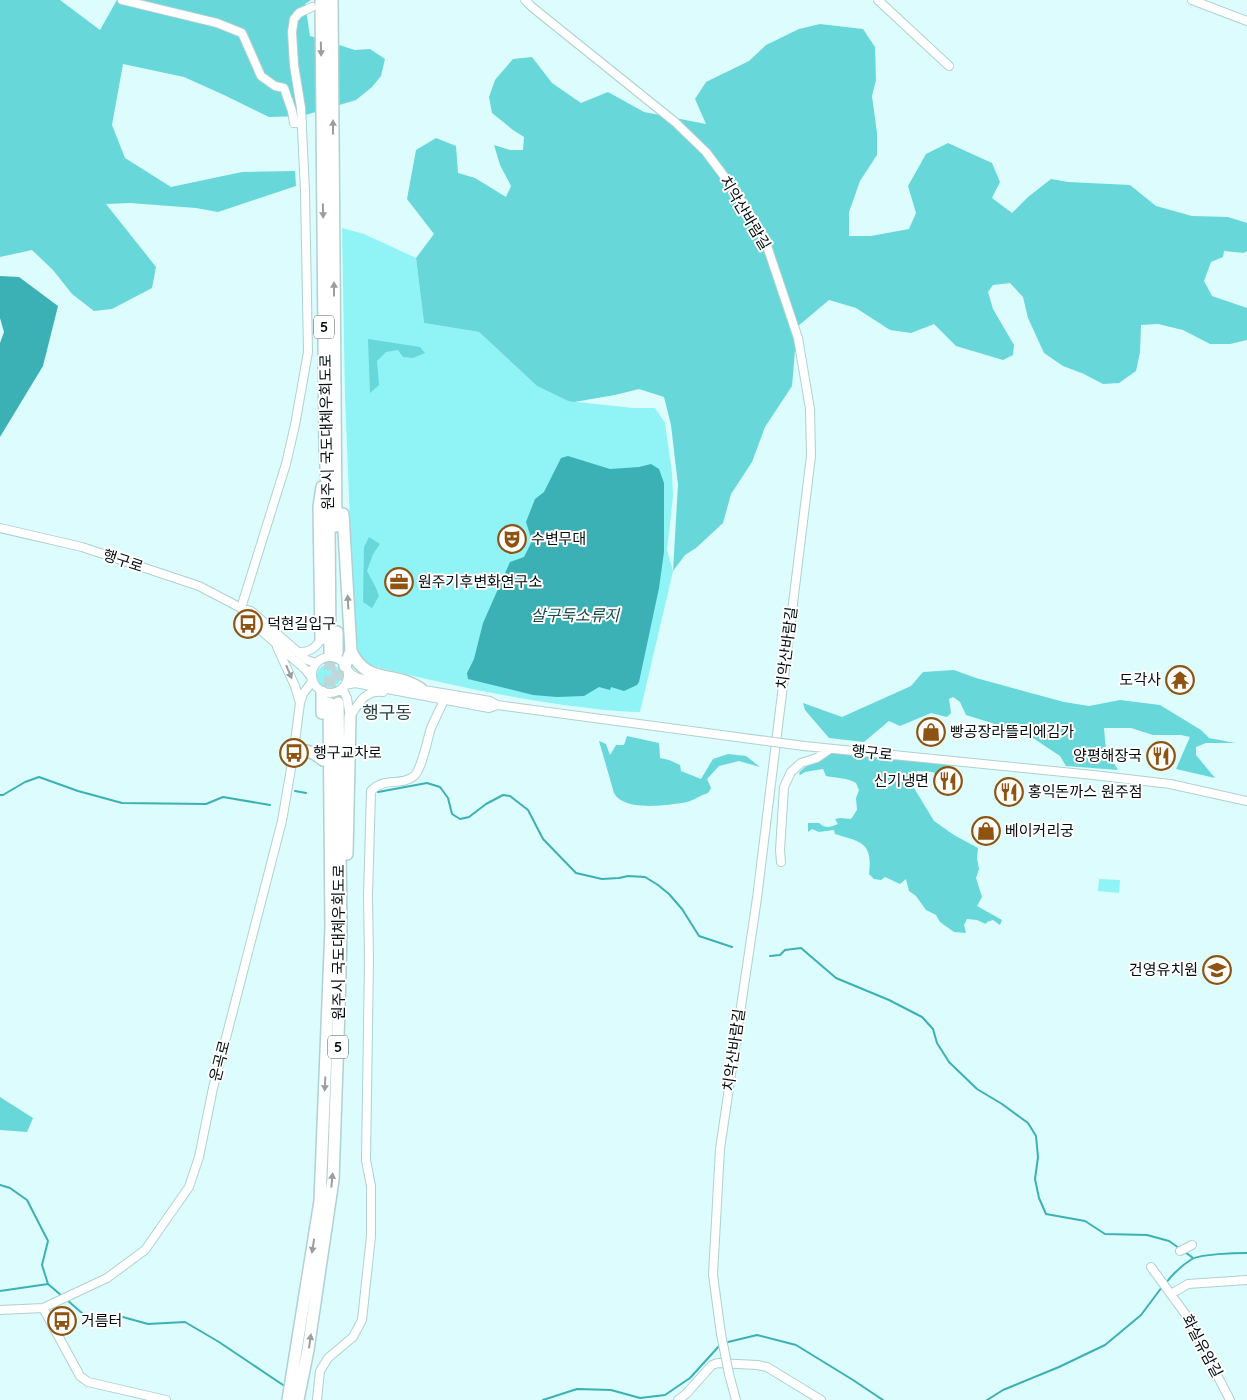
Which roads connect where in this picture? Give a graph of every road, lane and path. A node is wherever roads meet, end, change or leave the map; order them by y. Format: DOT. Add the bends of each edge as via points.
graph roads {
  1 [pos="122,0"];
  2 [pos="332,0"];
  3 [pos="525,0"];
  4 [pos="878,0"];
  5 [pos="1192,0"];
  6 [pos="316,3"];
  7 [pos="1247,21"];
  8 [pos="949,66"];
  9 [pos="302,122"];
  10 [pos="331,450"];
  11 [pos="0,528"];
  12 [pos="241,608"];
  13 [pos="321,640"];
  14 [pos="275,643"];
  15 [pos="351,651"];
  16 [pos="298,652"];
  17 [pos="326,657"];
  18 [pos="346,668"];
  19 [pos="312,678"];
  20 [pos="344,686"];
  21 [pos="320,690"];
  22 [pos="420,692"];
  23 [pos="444,700"];
  24 [pos="300,703"];
  25 [pos="334,703"];
  26 [pos="497,705"];
  27 [pos="350,717"];
  28 [pos="830,749"];
  29 [pos="293,756"];
  30 [pos="323,760"];
  31 [pos="1247,801"];
  32 [pos="781,862"];
  33 [pos="336,928"];
  34 [pos="1192,1245"];
  35 [pos="1180,1251"];
  36 [pos="1153,1269"];
  37 [pos="1247,1280"];
  38 [pos="1171,1294"];
  39 [pos="46,1307"];
  40 [pos="0,1310"];
  41 [pos="296,1391"];
  42 [pos="166,1400"];
  43 [pos="288,1400"];
  44 [pos="317,1400"];
  45 [pos="678,1400"];
  46 [pos="736,1400"];
  47 [pos="821,1400"];
  48 [pos="1230,1400"];
  1 -- 9 [label="street" via="216,23 242,33 261,76 274,86 284,88 294,123"];
  10 -- 2 [label="highway, 원주시 국도대체우회도로 / 5, one-way"];
  3 -- 46 [label="street, 치악산바람길, bridge" via="675,122 706,152 736,192 765,240 798,338 810,409 811,456 756,898 720,1149 713,1275 721,1334"];
  4 -- 8 [label="street"];
  5 -- 7 [label="street"];
  6 -- 9 [label="street" via="294,19 292,32"];
  6 -- 10 [label="highway, 원주시 국도대체우회도로 / 5, one-way"];
  9 -- 12 [label="street" via="308,352 286,464"];
  10 -- 13 [label="highway" via="320,507"];
  15 -- 10 [label="highway, one-way" via="343,504"];
  10 -- 17 [label="highway, 원주시 국도대체우회도로 / 5"];
  11 -- 12 [label="street, 행구로" via="82,547 199,586"];
  12 -- 14 [label="street" via="247,618"];
  12 -- 16 [label="street, 행구로" via="251,611"];
  13 -- 16 [label="street" via="310,651"];
  13 -- 17 [label="street"];
  14 -- 19 [label="street"];
  14 -- 24 [label="street, one-way"];
  15 -- 18 [label="highway"];
  15 -- 22 [label="highway" via="367,671 413,684"];
  16 -- 17 [label="street, 행구로" via="307,660"];
  17 -- 18 [label="street" via="338,659"];
  17 -- 19 [label="street" via="311,672"];
  18 -- 20 [label="street" via="348,678"];
  18 -- 22 [label="street, 행구로" via="358,678"];
  19 -- 21 [label="street"];
  19 -- 24 [label="street"];
  20 -- 21 [label="street" via="334,693"];
  20 -- 22 [label="street, 행구로" via="356,683"];
  20 -- 27 [label="street"];
  21 -- 24 [label="street" via="312,690"];
  21 -- 30 [label="highway"];
  22 -- 23 [label="street, 행구로"];
  22 -- 26 [label="street, 행구로" via="490,701"];
  22 -- 27 [label="street" via="411,696 375,691 359,702"];
  23 -- 26 [label="street, 행구로" via="489,708"];
  23 -- 44 [label="street" via="414,776 377,785 371,791 366,1160 371,1186 371,1236 362,1320 353,1337 328,1358 320,1371"];
  24 -- 29 [label="street, 운곡로"];
  25 -- 33 [label="highway, 5"];
  26 -- 28 [label="street, 행구로, bridge"];
  27 -- 33 [label="highway" via="346,911"];
  28 -- 31 [label="street, 행구로" via="1170,784"];
  28 -- 32 [label="street" via="801,763 791,772 784,787"];
  29 -- 30 [label="highway" via="302,750"];
  29 -- 39 [label="street, 운곡로" via="282,821 213,1088 199,1158 189,1187 145,1250 107,1278"];
  30 -- 33 [label="highway" via="326,910"];
  33 -- 41 [label="highway, 5" via="320,1201"];
  34 -- 35 [label="street"];
  36 -- 38 [label="street, 화실유암길"];
  37 -- 38 [label="street" via="1188,1284"];
  38 -- 48 [label="street, 화실유암길" via="1186,1315"];
  39 -- 40 [label="street, 운곡로"];
  39 -- 42 [label="street" via="80,1376 88,1382"];
  41 -- 43 [label="highway, 5"];
  45 -- 47 [label="street" via="712,1365 718,1363 767,1367"];
}
